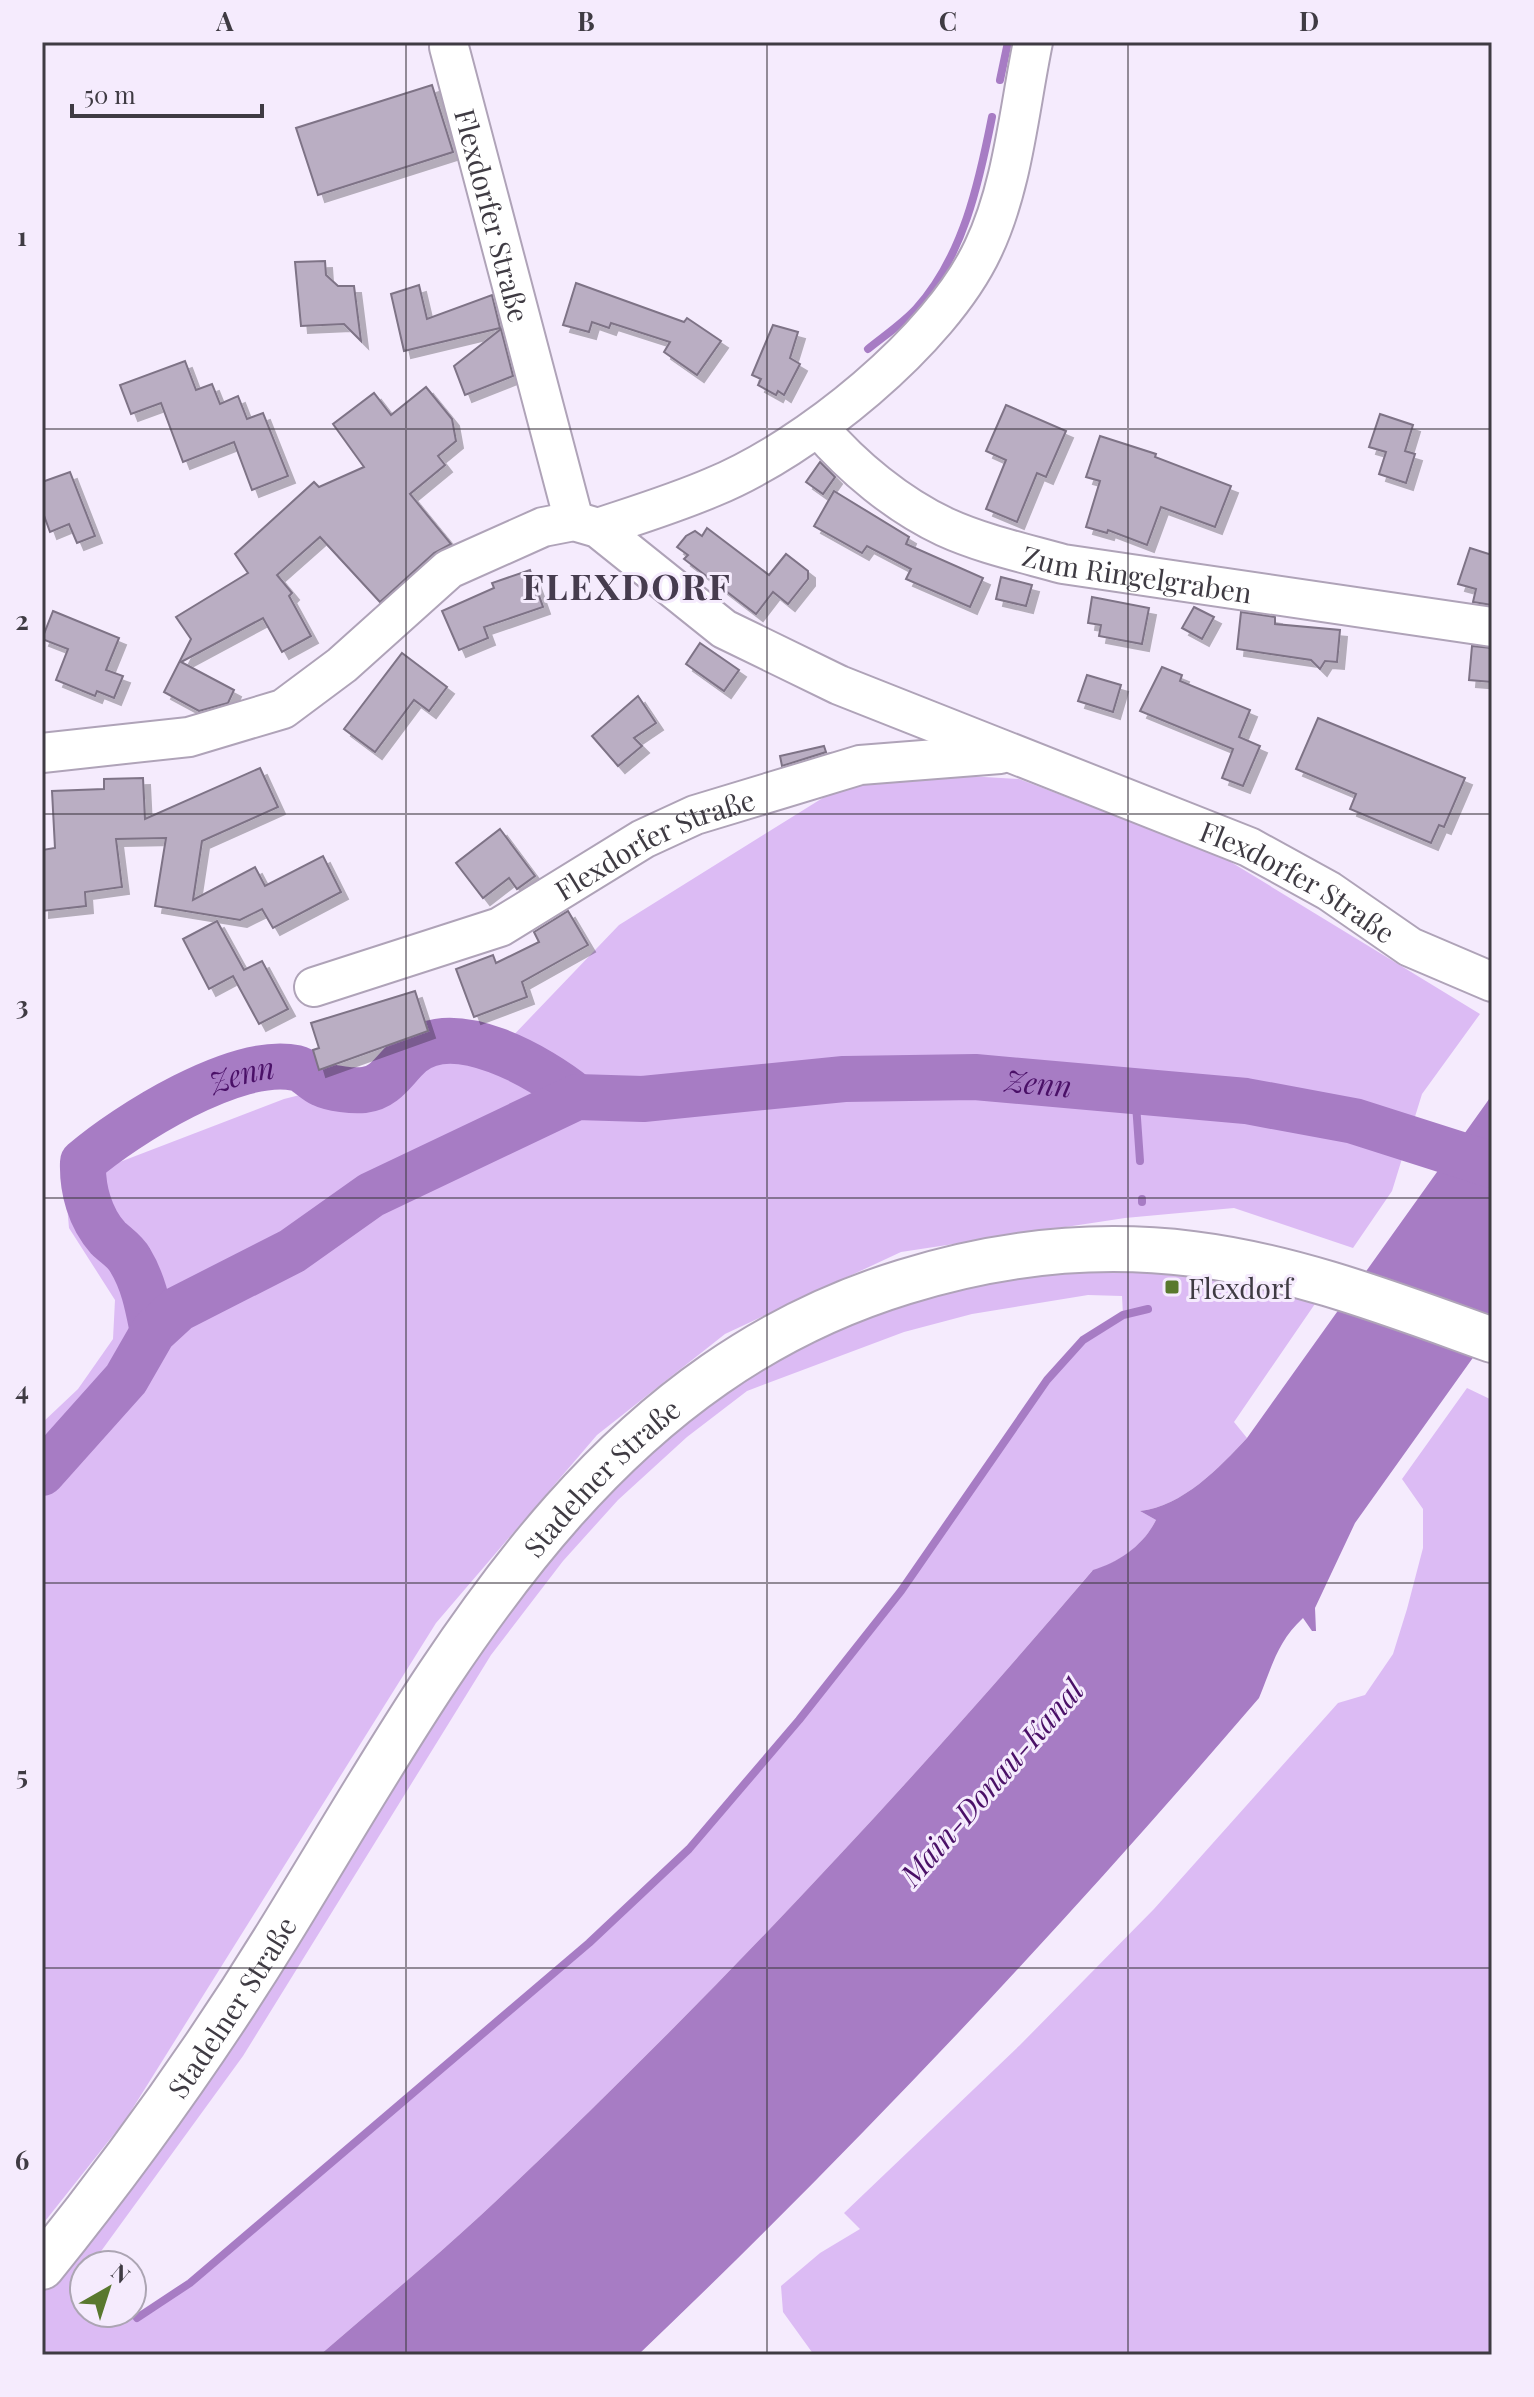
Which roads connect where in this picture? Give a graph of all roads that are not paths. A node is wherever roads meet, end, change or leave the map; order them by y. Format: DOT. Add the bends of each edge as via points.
graph roads {
  1 [pos="1033,42"];
  2 [pos="449,47"];
  3 [pos="819,428"];
  4 [pos="586,525"];
  5 [pos="1492,627"];
  6 [pos="52,745"];
  7 [pos="1009,753"];
  8 [pos="1492,982"];
  9 [pos="314,987"];
  10 [pos="1492,1340"];
  11 [pos="42,2267"];
  1 -- 3 [label="street" via="1005,187 983,250 932,328"];
  2 -- 4 [label="street, Flexdorfer Straße"];
  3 -- 4 [label="street" via="716,486"];
  3 -- 5 [label="street, Zum Ringelgraben" via="870,479 944,526 1024,553 1063,564"];
  4 -- 6 [label="street" via="543,527 449,569 342,665 283,709 189,737"];
  4 -- 7 [label="street, Flexdorfer Straße" via="724,629 839,685"];
  7 -- 8 [label="street, Flexdorfer Straße" via="1249,847 1329,891 1410,947"];
  7 -- 9 [label="street, Flexdorfer Straße" via="860,765 695,815 643,839 500,927"];
  10 -- 11 [label="main road, Stadelner Straße" via="1330,1283 1248,1263 1133,1249 1035,1252 944,1269 857,1296 744,1353 658,1415 599,1470 499,1587 396,1740 209,2044 134,2152"];
}
